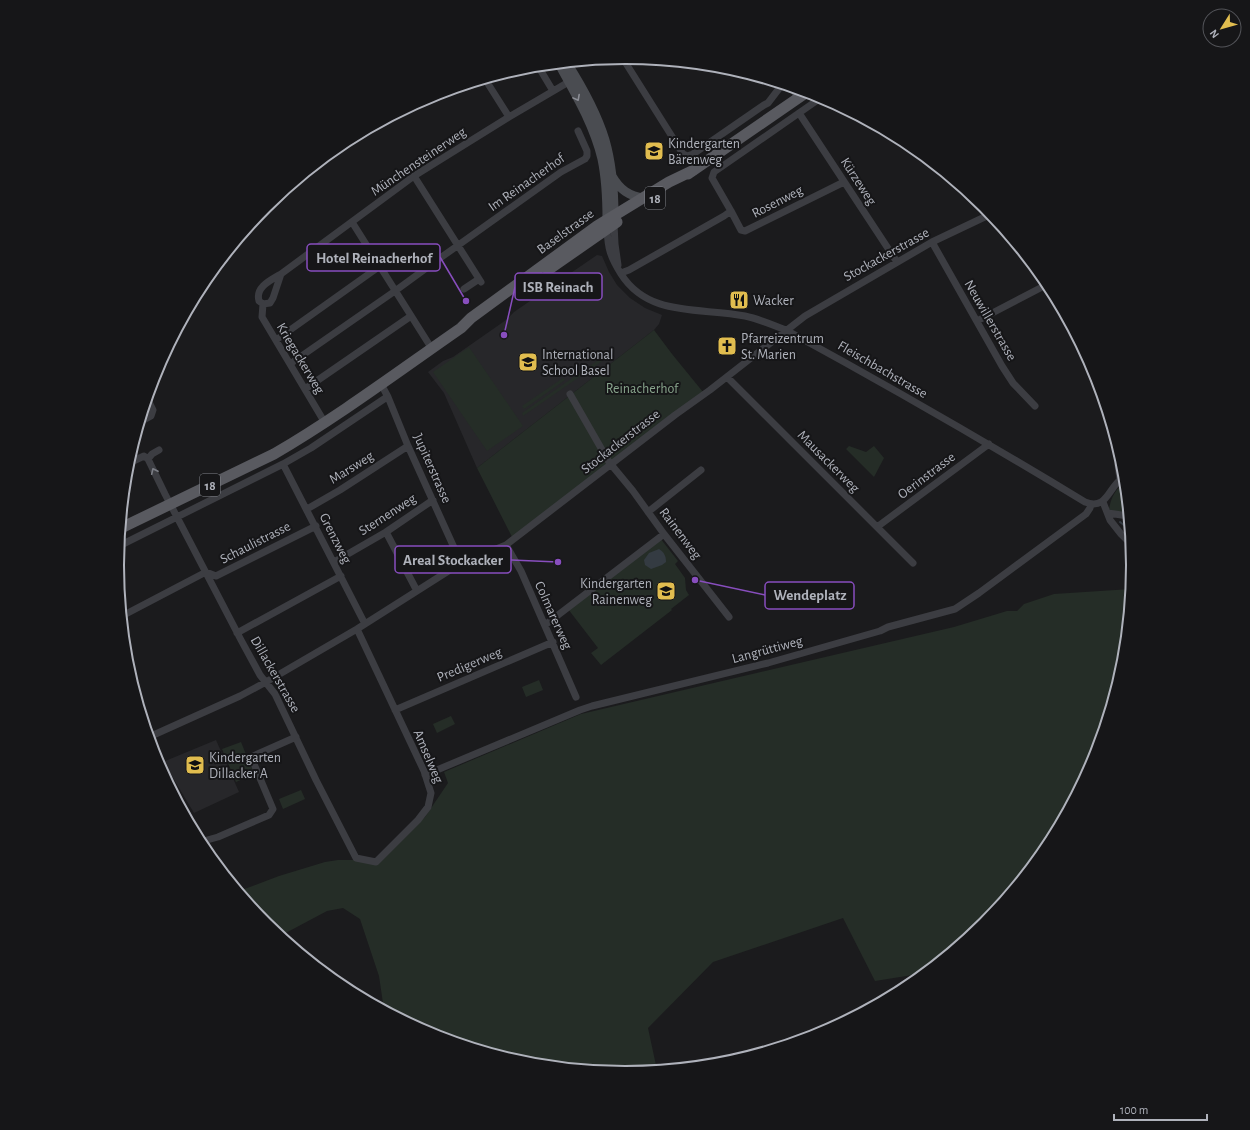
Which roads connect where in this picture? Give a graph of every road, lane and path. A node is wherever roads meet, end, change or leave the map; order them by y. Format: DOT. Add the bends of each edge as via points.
graph roads {
  1 [pos="626,64"];
  2 [pos="568,67"];
  3 [pos="561,68"];
  4 [pos="541,71"];
  5 [pos="572,80"];
  6 [pos="488,83"];
  7 [pos="779,89"];
  8 [pos="553,91"];
  9 [pos="800,96"];
  10 [pos="816,102"];
  11 [pos="800,113"];
  12 [pos="509,117"];
  13 [pos="578,131"];
  14 [pos="694,170"];
  15 [pos="414,176"];
  16 [pos="612,176"];
  17 [pos="844,182"];
  18 [pos="644,198"];
  19 [pos="731,211"];
  20 [pos="985,217"];
  21 [pos="352,222"];
  22 [pos="610,222"];
  23 [pos="592,239"];
  24 [pos="932,242"];
  25 [pos="608,245"];
  26 [pos="458,246"];
  27 [pos="897,262"];
  28 [pos="380,266"];
  29 [pos="620,273"];
  30 [pos="281,274"];
  31 [pos="1042,287"];
  32 [pos="464,289"];
  33 [pos="396,291"];
  34 [pos="263,304"];
  35 [pos="411,316"];
  36 [pos="977,320"];
  37 [pos="461,328"];
  38 [pos="786,330"];
  39 [pos="276,340"];
  40 [pos="432,349"];
  41 [pos="290,364"];
  42 [pos="727,377"];
  43 [pos="381,384"];
  44 [pos="305,389"];
  45 [pos="570,394"];
  46 [pos="388,398"];
  47 [pos="151,405"];
  48 [pos="1034,406"];
  49 [pos="146,419"];
  50 [pos="325,423"];
  51 [pos="989,444"];
  52 [pos="408,446"];
  53 [pos="159,450"];
  54 [pos="148,459"];
  55 [pos="136,460"];
  56 [pos="283,464"];
  57 [pos="612,465"];
  58 [pos="702,470"];
  59 [pos="1119,481"];
  60 [pos="432,500"];
  61 [pos="1103,502"];
  62 [pos="170,504"];
  63 [pos="1091,504"];
  64 [pos="307,509"];
  65 [pos="648,512"];
  66 [pos="1108,513"];
  67 [pos="1123,515"];
  68 [pos="178,517"];
  69 [pos="126,526"];
  70 [pos="316,526"];
  71 [pos="877,527"];
  72 [pos="386,532"];
  73 [pos="664,534"];
  74 [pos="1125,538"];
  75 [pos="125,543"];
  76 [pos="506,545"];
  77 [pos="334,562"];
  78 [pos="462,563"];
  79 [pos="913,563"];
  80 [pos="206,572"];
  81 [pos="340,576"];
  82 [pos="417,591"];
  83 [pos="126,614"];
  84 [pos="729,617"];
  85 [pos="365,624"];
  86 [pos="545,625"];
  87 [pos="357,629"];
  88 [pos="237,633"];
  89 [pos="552,642"];
  90 [pos="266,682"];
  91 [pos="576,697"];
  92 [pos="395,710"];
  93 [pos="154,735"];
  94 [pos="296,737"];
  95 [pos="425,775"];
  96 [pos="206,840"];
  97 [pos="356,858"];
  1 -- 7 [label="street" via="682,154 687,156 764,106"];
  2 -- 5 [label="main road"];
  3 -- 5 [label="main road"];
  4 -- 8 [label="street"];
  5 -- 8 [label="street, Münchensteinerweg"];
  5 -- 16 [label="main road" via="602,130"];
  5 -- 22 [label="main road, one-way" via="602,158"];
  6 -- 12 [label="street"];
  8 -- 12 [label="street, Münchensteinerweg"];
  9 -- 14 [label="main road, Baselstrasse / 18"];
  10 -- 11 [label="street, Rosenweg"];
  11 -- 17 [label="street, Kürzeweg"];
  11 -- 19 [label="street, Rosenweg" via="714,172 712,178"];
  12 -- 15 [label="street, Münchensteinerweg"];
  13 -- 26 [label="street, Im Reinacherhof" via="587,151 585,158 561,172"];
  14 -- 18 [label="main road, Baselstrasse / 18"];
  14 -- 22 [label="main road, Baselstrasse / 18" via="673,186"];
  15 -- 21 [label="street, Münchensteinerweg"];
  15 -- 26 [label="street"];
  16 -- 18 [label="main road" via="622,190"];
  16 -- 22 [label="main road"];
  17 -- 19 [label="street, Rosenweg" via="745,231 741,230"];
  17 -- 27 [label="street, Kürzeweg"];
  18 -- 22 [label="main road, Baselstrasse / 18"];
  19 -- 29 [label="street, Rosenweg"];
  20 -- 24 [label="street, Stockackerstrasse"];
  21 -- 28 [label="street"];
  21 -- 30 [label="street, Münchensteinerweg"];
  22 -- 23 [label="main road, Baselstrasse / 18"];
  22 -- 25 [label="street, Fleischbachstrasse"];
  22 -- 29 [label="street, Fleischbachstrasse"];
  22 -- 37 [label="main road, Baselstrasse / 18" via="558,253"];
  23 -- 25 [label="street, Baselstrasse" via="601,240"];
  23 -- 37 [label="main road, Baselstrasse / 18" via="474,323"];
  24 -- 27 [label="street, Stockackerstrasse"];
  24 -- 36 [label="street, Neuwillerstrasse"];
  25 -- 29 [label="street, Fleischbachstrasse"];
  26 -- 32 [label="street" via="480,281"];
  26 -- 33 [label="street, Im Reinacherhof"];
  27 -- 38 [label="street, Stockackerstrasse"];
  28 -- 33 [label="street"];
  28 -- 39 [label="street"];
  29 -- 38 [label="street, Fleischbachstrasse" via="627,284 660,305 745,316"];
  30 -- 34 [label="street" via="270,303"];
  30 -- 34 [label="street, Münchensteinerweg" via="260,289 258,296"];
  31 -- 36 [label="street"];
  33 -- 35 [label="street"];
  33 -- 41 [label="street, Im Reinacherhof"];
  34 -- 39 [label="street, Kriegackerweg" via="262,317"];
  35 -- 40 [label="street"];
  35 -- 44 [label="street"];
  36 -- 48 [label="street, Neuwillerstrasse" via="1013,383"];
  37 -- 40 [label="main road, Baselstrasse / 18"];
  38 -- 42 [label="street, Stockackerstrasse"];
  38 -- 51 [label="street, Fleischbachstrasse"];
  39 -- 41 [label="street, Kriegackerweg"];
  40 -- 43 [label="main road, Baselstrasse / 18"];
  41 -- 44 [label="street, Kriegackerweg"];
  42 -- 57 [label="street, Stockackerstrasse"];
  42 -- 71 [label="street, Mausackerweg"];
  43 -- 46 [label="street, Jupiterstrasse"];
  43 -- 50 [label="main road, Baselstrasse / 18"];
  44 -- 50 [label="street, Kriegackerweg"];
  45 -- 57 [label="street, Rainenweg"];
  46 -- 52 [label="street, Jupiterstrasse"];
  46 -- 56 [label="street"];
  47 -- 49 [label="street" via="153,410 151,416"];
  50 -- 62 [label="main road, Baselstrasse / 18" via="274,454"];
  51 -- 63 [label="street, Fleischbachstrasse"];
  51 -- 71 [label="street, Oerinstrasse"];
  52 -- 60 [label="street, Jupiterstrasse"];
  52 -- 64 [label="street, Marsweg"];
  53 -- 54 [label="street"];
  54 -- 55 [label="street" via="144,456"];
  62 -- 54 [label="street, Dillackerstrasse, one-way"];
  56 -- 64 [label="street, Grenzweg"];
  56 -- 68 [label="street"];
  57 -- 65 [label="street, Rainenweg"];
  57 -- 76 [label="street, Stockackerstrasse"];
  58 -- 65 [label="street"];
  59 -- 61 [label="street"];
  60 -- 72 [label="street, Sternenweg"];
  60 -- 78 [label="street, Jupiterstrasse"];
  61 -- 63 [label="street"];
  61 -- 66 [label="street"];
  62 -- 68 [label="street, Dillackerstrasse"];
  62 -- 69 [label="main road, 18"];
  63 -- 95 [label="street, Langrüttiweg" via="1086,514 956,609 768,663 592,706"];
  64 -- 70 [label="street, Grenzweg"];
  65 -- 73 [label="street, Rainenweg"];
  66 -- 67 [label="street"];
  66 -- 74 [label="street" via="1110,520"];
  68 -- 75 [label="street"];
  68 -- 80 [label="street, Dillackerstrasse"];
  70 -- 77 [label="street, Grenzweg"];
  70 -- 80 [label="street, Schaulistrasse" via="216,576"];
  71 -- 79 [label="street, Mausackerweg"];
  72 -- 77 [label="street, Sternenweg"];
  72 -- 82 [label="street"];
  73 -- 84 [label="street, Rainenweg"];
  73 -- 86 [label="street"];
  76 -- 78 [label="street, Stockackerstrasse"];
  76 -- 86 [label="street, Colmarerweg" via="521,571"];
  77 -- 81 [label="street, Grenzweg"];
  78 -- 82 [label="street, Stockackerstrasse"];
  80 -- 83 [label="street"];
  80 -- 88 [label="street, Dillackerstrasse"];
  81 -- 85 [label="street, Grenzweg"];
  81 -- 88 [label="street"];
  82 -- 85 [label="street, Stockackerstrasse"];
  85 -- 87 [label="street, Stockackerstrasse"];
  86 -- 89 [label="street, Colmarerweg"];
  87 -- 90 [label="street, Stockackerstrasse"];
  87 -- 92 [label="street, Amselweg"];
  88 -- 90 [label="street, Dillackerstrasse"];
  89 -- 91 [label="street, Colmarerweg"];
  89 -- 92 [label="street, Predigerweg"];
  90 -- 93 [label="street, Stockackerstrasse"];
  90 -- 94 [label="street, Dillackerstrasse" via="275,694"];
  92 -- 95 [label="street, Amselweg"];
  94 -- 96 [label="street" via="251,757 273,809 269,815"];
  94 -- 97 [label="street, Dillackerstrasse"];
  95 -- 97 [label="street, Amselweg" via="431,793 428,807 418,820 376,862"];
}
